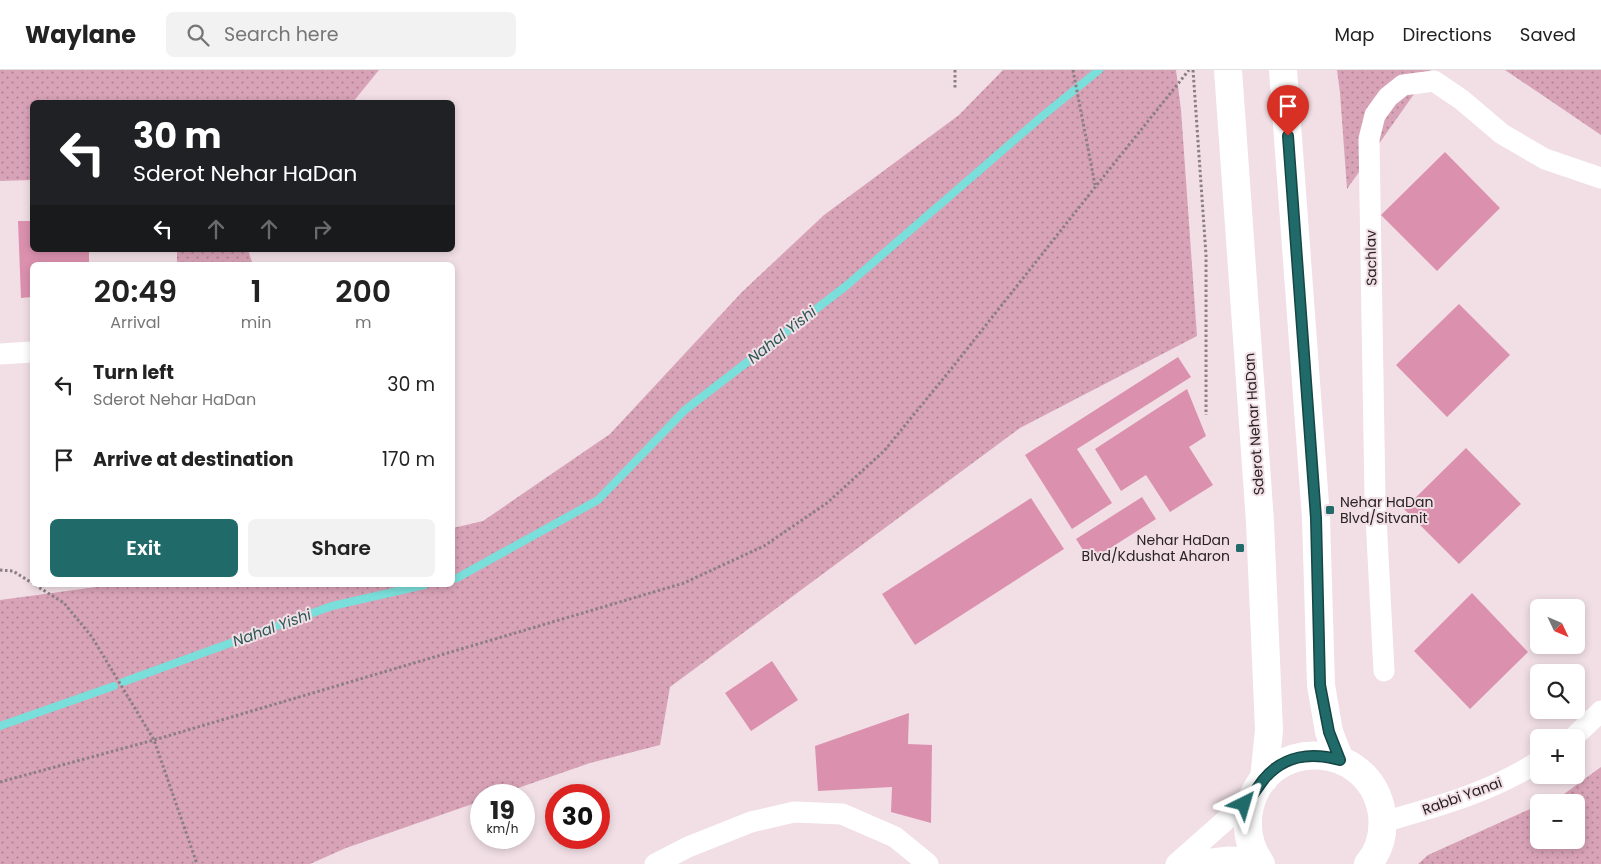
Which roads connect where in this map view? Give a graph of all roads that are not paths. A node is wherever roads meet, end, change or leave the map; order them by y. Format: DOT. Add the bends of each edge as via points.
graph roads {
  1 [pos="1283,70"];
  2 [pos="1229,78"];
  3 [pos="1601,178"];
  4 [pos="30,352"];
  5 [pos="0,354"];
  6 [pos="1384,671"];
  7 [pos="1601,711"];
  8 [pos="1582,729"];
  9 [pos="1340,760"];
  10 [pos="1530,767"];
  11 [pos="1258,788"];
  12 [pos="1383,822"];
  13 [pos="1259,861"];
  14 [pos="1177,863"];
  15 [pos="655,864"];
  16 [pos="928,864"];
  17 [pos="1368,864"];
  1 -- 9 [label="main road" via="1316,518 1320,685 1329,732"];
  2 -- 11 [label="main road, Sderot Nehar HaDan" via="1261,531 1269,730"];
  3 -- 6 [label="street, Sachlav" via="1545,159 1502,134 1434,81 1403,85 1388,97 1375,115 1369,139 1375,478"];
  4 -- 5 [label="street"];
  7 -- 8 [label="street"];
  9 -- 11 [label="main road" via="1324,756 1291,760 1276,768"];
  9 -- 12 [label="main road" via="1371,784 1380,803"];
  10 -- 12 [label="street, Rabbi Yanai" via="1450,803"];
  11 -- 13 [label="main road, Sderot Nehar HaDan" via="1248,817 1249,839"];
  11 -- 14 [label="street"];
  12 -- 17 [label="main road" via="1381,841"];
  13 -- 14 [label="street" via="1229,857"];
  15 -- 16 [label="street" via="688,846 751,822 794,812 842,814 895,837"];
}
